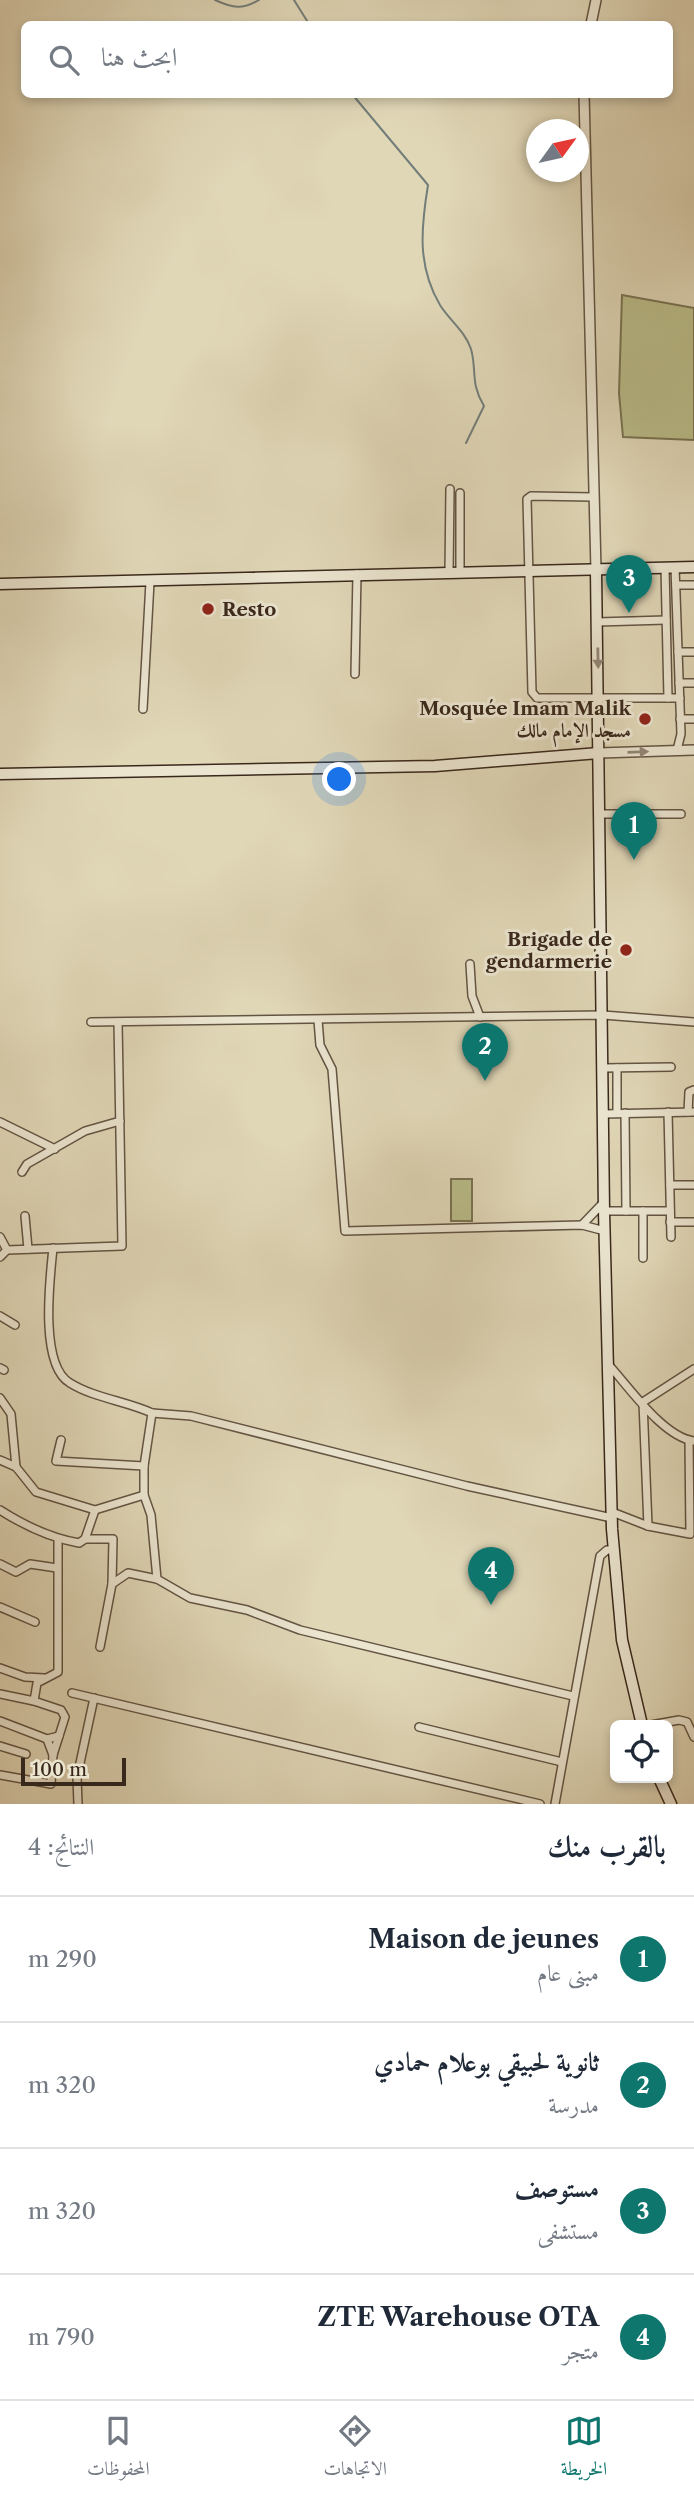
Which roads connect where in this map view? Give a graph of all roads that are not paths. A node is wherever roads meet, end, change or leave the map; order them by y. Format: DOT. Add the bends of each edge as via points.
graph roads {
  1 [pos="596,0"];
  2 [pos="592,21"];
  3 [pos="584,98"];
  4 [pos="450,489"];
  5 [pos="460,493"];
  6 [pos="593,497"];
  7 [pos="670,567"];
  8 [pos="694,567"];
  9 [pos="596,570"];
  10 [pos="527,572"];
  11 [pos="449,573"];
  12 [pos="460,573"];
  13 [pos="357,575"];
  14 [pos="150,582"];
  15 [pos="0,584"];
  16 [pos="676,584"];
  17 [pos="694,584"];
  18 [pos="666,620"];
  19 [pos="597,622"];
  20 [pos="678,652"];
  21 [pos="694,652"];
  22 [pos="355,674"];
  23 [pos="679,683"];
  24 [pos="694,683"];
  25 [pos="598,697"];
  26 [pos="668,698"];
  27 [pos="680,698"];
  28 [pos="143,709"];
  29 [pos="680,719"];
  30 [pos="694,719"];
  31 [pos="677,750"];
  32 [pos="694,750"];
  33 [pos="599,753"];
  34 [pos="0,774"];
  35 [pos="600,814"];
  36 [pos="681,814"];
  37 [pos="470,964"];
  38 [pos="603,1015"];
  39 [pos="481,1017"];
  40 [pos="318,1020"];
  41 [pos="91,1022"];
  42 [pos="118,1022"];
  43 [pos="694,1022"];
  44 [pos="604,1068"];
  45 [pos="617,1068"];
  46 [pos="671,1068"];
  47 [pos="681,1088"];
  48 [pos="692,1090"];
  49 [pos="668,1112"];
  50 [pos="691,1112"];
  51 [pos="621,1113"];
  52 [pos="604,1114"];
  53 [pos="120,1121"];
  54 [pos="0,1122"];
  55 [pos="55,1149"];
  56 [pos="22,1171"];
  57 [pos="670,1185"];
  58 [pos="694,1185"];
  59 [pos="604,1206"];
  60 [pos="626,1211"];
  61 [pos="643,1211"];
  62 [pos="670,1211"];
  63 [pos="25,1216"];
  64 [pos="670,1222"];
  65 [pos="694,1222"];
  66 [pos="582,1225"];
  67 [pos="605,1231"];
  68 [pos="0,1237"];
  69 [pos="671,1237"];
  70 [pos="53,1248"];
  71 [pos="28,1249"];
  72 [pos="7,1250"];
  73 [pos="0,1257"];
  74 [pos="643,1258"];
  75 [pos="0,1316"];
  76 [pos="15,1325"];
  77 [pos="608,1364"];
  78 [pos="694,1368"];
  79 [pos="0,1398"];
  80 [pos="643,1402"];
  81 [pos="152,1413"];
  82 [pos="61,1440"];
  83 [pos="692,1441"];
  84 [pos="0,1460"];
  85 [pos="16,1466"];
  86 [pos="144,1466"];
  87 [pos="144,1495"];
  88 [pos="0,1510"];
  89 [pos="94,1510"];
  90 [pos="612,1515"];
  91 [pos="648,1526"];
  92 [pos="85,1539"];
  93 [pos="58,1540"];
  94 [pos="613,1550"];
  95 [pos="0,1564"];
  96 [pos="57,1568"];
  97 [pos="157,1579"];
  98 [pos="112,1584"];
  99 [pos="0,1607"];
  100 [pos="35,1622"];
  101 [pos="100,1647"];
  102 [pos="0,1668"];
  103 [pos="44,1678"];
  104 [pos="72,1693"];
  105 [pos="0,1694"];
  106 [pos="573,1696"];
  107 [pos="94,1698"];
  108 [pos="34,1701"];
  109 [pos="641,1720"];
  110 [pos="0,1721"];
  111 [pos="673,1721"];
  112 [pos="419,1727"];
  113 [pos="59,1736"];
  114 [pos="694,1737"];
  115 [pos="47,1739"];
  116 [pos="0,1746"];
  117 [pos="26,1755"];
  118 [pos="53,1755"];
  119 [pos="562,1762"];
  120 [pos="0,1774"];
  121 [pos="661,1783"];
  122 [pos="78,1804"];
  123 [pos="540,1804"];
  124 [pos="555,1804"];
  125 [pos="671,1804"];
  1 -- 2 [label="street"];
  3 -- 6 [label="street"];
  4 -- 11 [label="street"];
  5 -- 12 [label="street"];
  6 -- 9 [label="street"];
  6 -- 10 [label="street" via="528,497"];
  7 -- 8 [label="main road"];
  7 -- 9 [label="main road"];
  7 -- 16 [label="street"];
  7 -- 18 [label="street"];
  9 -- 10 [label="main road"];
  9 -- 19 [label="main road"];
  10 -- 12 [label="main road"];
  10 -- 25 [label="street" via="534,696"];
  11 -- 12 [label="main road"];
  11 -- 13 [label="main road"];
  13 -- 14 [label="main road"];
  13 -- 22 [label="street"];
  14 -- 15 [label="main road"];
  14 -- 28 [label="street"];
  16 -- 17 [label="street"];
  16 -- 20 [label="street"];
  18 -- 19 [label="street"];
  18 -- 26 [label="street"];
  19 -- 25 [label="main road, one-way"];
  20 -- 21 [label="street"];
  20 -- 23 [label="street"];
  23 -- 24 [label="street"];
  23 -- 27 [label="street"];
  25 -- 26 [label="street"];
  25 -- 33 [label="main road"];
  26 -- 27 [label="street"];
  27 -- 29 [label="street"];
  29 -- 30 [label="street"];
  29 -- 31 [label="street"];
  31 -- 32 [label="street"];
  33 -- 31 [label="street, one-way"];
  33 -- 34 [label="main road" via="435,766"];
  33 -- 35 [label="main road"];
  35 -- 36 [label="street"];
  35 -- 38 [label="main road"];
  37 -- 39 [label="street" via="472,996"];
  38 -- 39 [label="street"];
  38 -- 43 [label="street"];
  38 -- 44 [label="main road"];
  39 -- 40 [label="street"];
  40 -- 42 [label="street"];
  40 -- 66 [label="street" via="320,1045 332,1069 345,1231"];
  41 -- 42 [label="street"];
  42 -- 53 [label="street"];
  44 -- 45 [label="street"];
  44 -- 52 [label="main road"];
  45 -- 46 [label="street"];
  45 -- 51 [label="street"];
  47 -- 48 [label="street"];
  48 -- 50 [label="street"];
  49 -- 50 [label="street"];
  49 -- 51 [label="street"];
  49 -- 57 [label="street"];
  51 -- 52 [label="street"];
  51 -- 60 [label="street"];
  52 -- 59 [label="main road"];
  53 -- 55 [label="street" via="85,1131"];
  53 -- 70 [label="street" via="122,1246"];
  54 -- 55 [label="street"];
  55 -- 56 [label="street"];
  57 -- 58 [label="street"];
  57 -- 62 [label="street"];
  59 -- 60 [label="street"];
  59 -- 66 [label="street"];
  59 -- 67 [label="main road"];
  60 -- 61 [label="street"];
  61 -- 62 [label="street"];
  61 -- 74 [label="street"];
  62 -- 64 [label="street"];
  63 -- 71 [label="street"];
  64 -- 65 [label="street"];
  64 -- 69 [label="street"];
  66 -- 67 [label="street"];
  67 -- 77 [label="main road"];
  68 -- 72 [label="street"];
  70 -- 71 [label="street"];
  70 -- 81 [label="street" via="46,1306 50,1339 63,1377"];
  71 -- 72 [label="street"];
  72 -- 73 [label="street"];
  75 -- 76 [label="street"];
  77 -- 80 [label="street"];
  77 -- 90 [label="main road"];
  78 -- 80 [label="street"];
  79 -- 85 [label="street" via="11,1414"];
  80 -- 83 [label="street" via="675,1435"];
  80 -- 91 [label="street"];
  81 -- 86 [label="street"];
  81 -- 90 [label="street" via="191,1416 467,1486"];
  82 -- 86 [label="street" via="56,1461"];
  83 -- 91 [label="street" via="690,1534"];
  84 -- 85 [label="street"];
  85 -- 89 [label="street" via="36,1492"];
  86 -- 87 [label="street"];
  87 -- 89 [label="street"];
  87 -- 97 [label="street" via="151,1515"];
  88 -- 93 [label="street"];
  89 -- 92 [label="street"];
  90 -- 91 [label="street"];
  90 -- 94 [label="main road"];
  92 -- 93 [label="street" via="79,1543"];
  92 -- 98 [label="street" via="113,1539"];
  93 -- 96 [label="street"];
  94 -- 106 [label="street" via="600,1556"];
  94 -- 109 [label="main road" via="622,1640"];
  95 -- 96 [label="street" via="16,1572 30,1564"];
  96 -- 103 [label="street" via="58,1672"];
  97 -- 98 [label="street" via="128,1573"];
  97 -- 106 [label="street" via="190,1598 300,1630"];
  98 -- 101 [label="street"];
  99 -- 100 [label="street"];
  102 -- 103 [label="street"];
  103 -- 108 [label="street" via="37,1683"];
  104 -- 107 [label="street"];
  105 -- 108 [label="street"];
  106 -- 119 [label="street"];
  107 -- 122 [label="street" via="77,1777"];
  107 -- 123 [label="street"];
  108 -- 113 [label="street" via="61,1710 65,1717"];
  110 -- 115 [label="street"];
  111 -- 114 [label="street" via="687,1722"];
  112 -- 119 [label="street"];
  113 -- 115 [label="street"];
  113 -- 118 [label="street"];
  115 -- 118 [label="street"];
  116 -- 117 [label="street"];
  118 -- 120 [label="street" via="51,1784"];
  119 -- 124 [label="street"];
  121 -- 125 [label="main road"];
}
